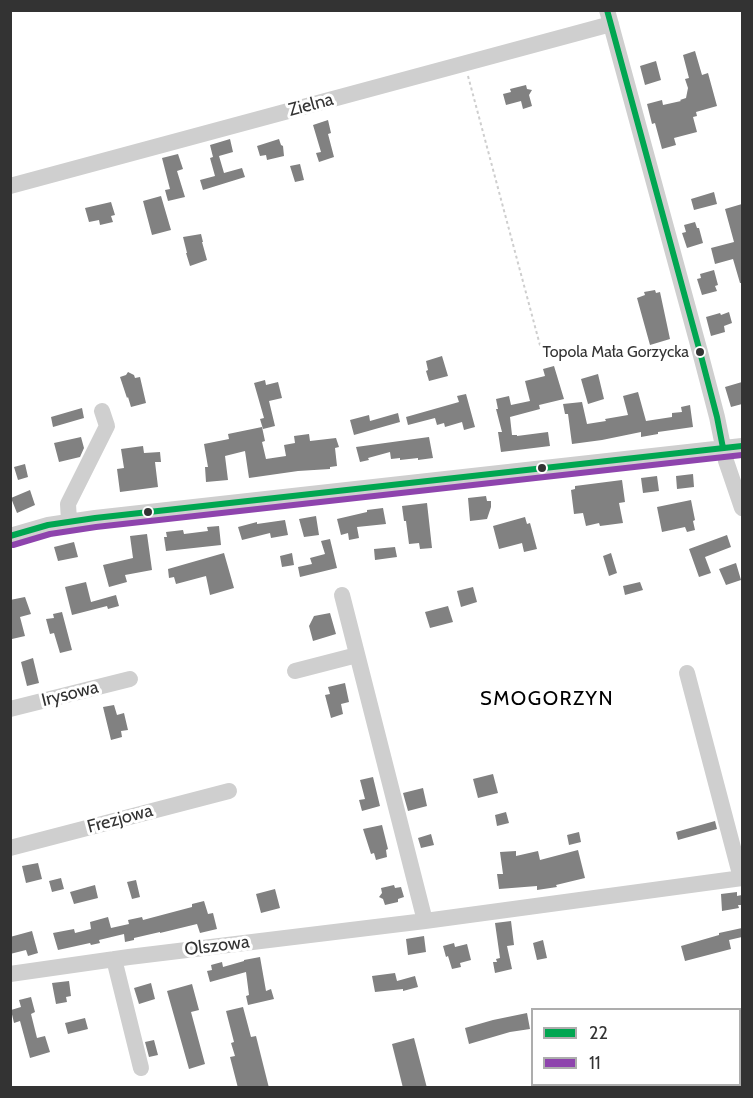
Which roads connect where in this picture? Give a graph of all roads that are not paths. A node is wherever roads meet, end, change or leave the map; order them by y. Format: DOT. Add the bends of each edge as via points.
graph roads {
  1 [pos="609,17"];
  2 [pos="10,186"];
  3 [pos="102,411"];
  4 [pos="742,446"];
  5 [pos="723,448"];
  6 [pos="742,508"];
  7 [pos="69,521"];
  8 [pos="10,536"];
  9 [pos="342,595"];
  10 [pos="357,655"];
  11 [pos="295,671"];
  12 [pos="687,673"];
  13 [pos="130,679"];
  14 [pos="10,709"];
  15 [pos="229,790"];
  16 [pos="10,848"];
  17 [pos="742,878"];
  18 [pos="425,921"];
  19 [pos="114,959"];
  20 [pos="10,974"];
  21 [pos="141,1068"];
  1 -- 2 [label="street, Zielna" via="464,63"];
  1 -- 5 [label="street"];
  3 -- 7 [label="street" via="107,426 68,504"];
  4 -- 5 [label="street"];
  5 -- 6 [label="street"];
  5 -- 7 [label="street"];
  7 -- 8 [label="street"];
  9 -- 10 [label="street"];
  10 -- 11 [label="street"];
  10 -- 18 [label="street"];
  12 -- 17 [label="street"];
  13 -- 14 [label="street, Irysowa"];
  15 -- 16 [label="street, Frezjowa"];
  17 -- 18 [label="street, Olszowa"];
  18 -- 19 [label="street, Olszowa"];
  19 -- 20 [label="street, Olszowa"];
  19 -- 21 [label="street"];
}
